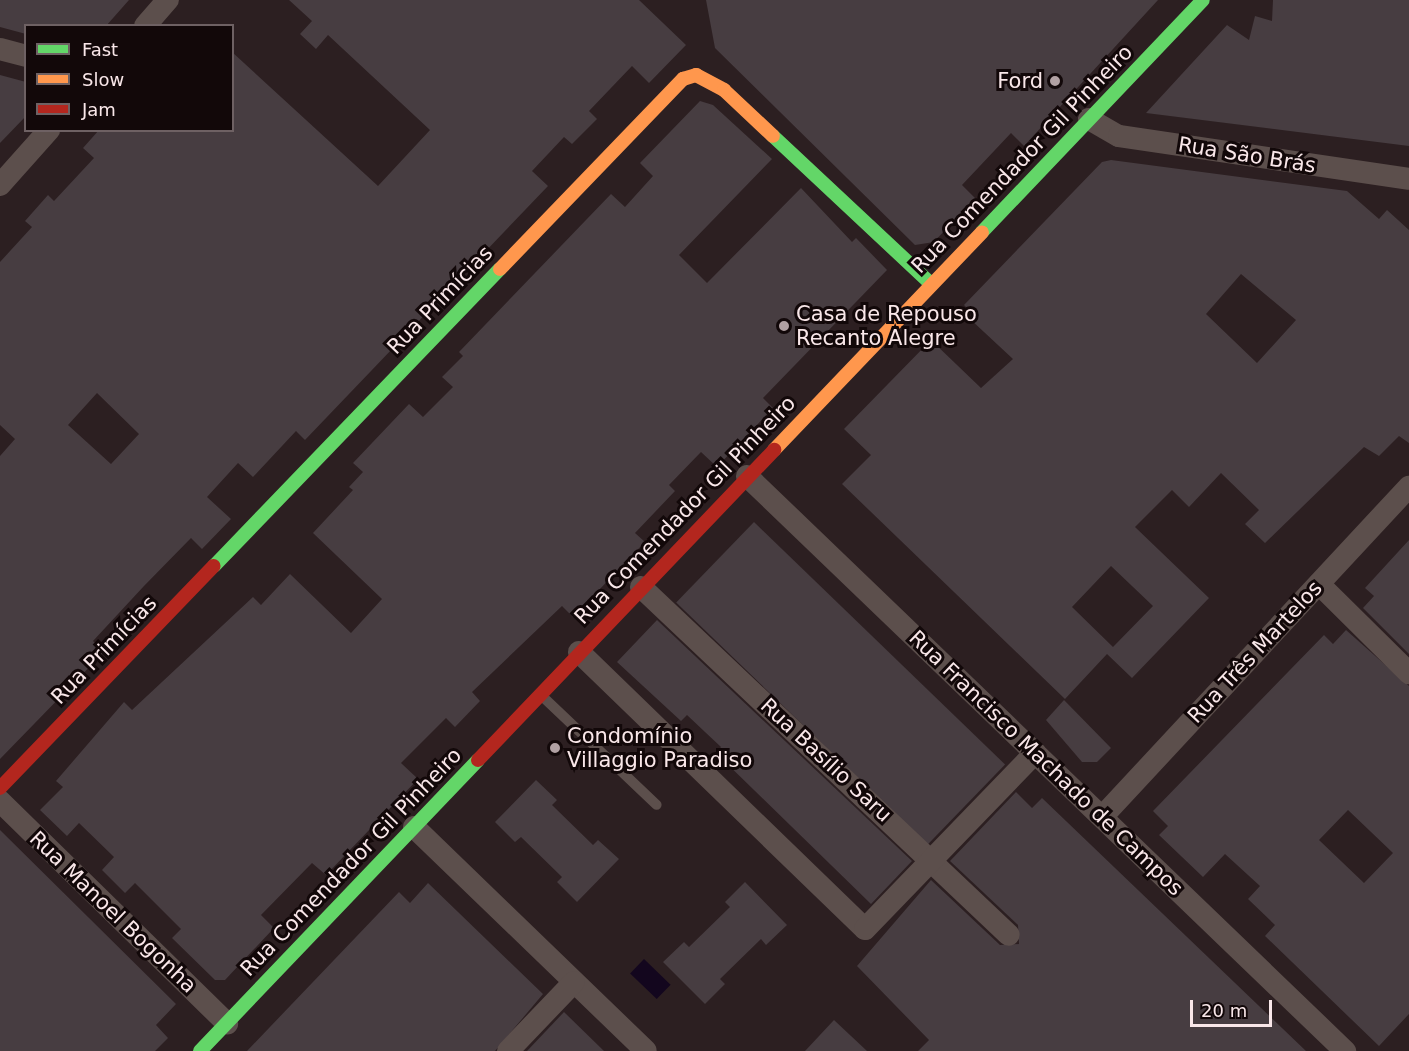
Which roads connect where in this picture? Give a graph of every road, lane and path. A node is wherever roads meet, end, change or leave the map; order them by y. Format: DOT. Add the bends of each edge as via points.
graph roads {
  1 [pos="168,0"];
  2 [pos="1203,0"];
  3 [pos="147,24"];
  4 [pos="0,48"];
  5 [pos="24,55"];
  6 [pos="1089,119"];
  7 [pos="47,132"];
  8 [pos="1409,179"];
  9 [pos="0,185"];
  10 [pos="931,284"];
  11 [pos="747,476"];
  12 [pos="1409,487"];
  13 [pos="1319,584"];
  14 [pos="641,587"];
  15 [pos="579,652"];
  16 [pos="1409,673"];
  17 [pos="540,694"];
  18 [pos="1035,753"];
  19 [pos="0,788"];
  20 [pos="0,801"];
  21 [pos="657,805"];
  22 [pos="1102,817"];
  23 [pos="414,827"];
  24 [pos="933,861"];
  25 [pos="1009,935"];
  26 [pos="574,982"];
  27 [pos="227,1023"];
  28 [pos="200,1051"];
  29 [pos="508,1051"];
  30 [pos="646,1051"];
  31 [pos="1345,1051"];
  1 -- 3 [label="street"];
  2 -- 6 [label="street, Rua Comendador Gil Pinheiro"];
  4 -- 5 [label="street"];
  6 -- 8 [label="street, Rua São Brás" via="1119,136"];
  6 -- 10 [label="street, Rua Comendador Gil Pinheiro"];
  7 -- 9 [label="street"];
  10 -- 11 [label="street, Rua Comendador Gil Pinheiro"];
  10 -- 19 [label="street, Rua Primícias" via="724,90 696,75 682,79"];
  11 -- 14 [label="street, Rua Comendador Gil Pinheiro"];
  11 -- 18 [label="street, Rua Francisco Machado de Campos"];
  12 -- 13 [label="street, Rua Três Martelos"];
  13 -- 16 [label="street"];
  13 -- 22 [label="street, Rua Três Martelos"];
  14 -- 15 [label="street, Rua Comendador Gil Pinheiro"];
  14 -- 24 [label="street, Rua Basílio Saru"];
  15 -- 17 [label="street, Rua Comendador Gil Pinheiro"];
  15 -- 24 [label="street" via="867,929"];
  17 -- 21 [label="lane"];
  17 -- 23 [label="street, Rua Comendador Gil Pinheiro"];
  18 -- 22 [label="street, Rua Francisco Machado de Campos"];
  18 -- 24 [label="street"];
  20 -- 27 [label="street, Rua Manoel Bogonha"];
  22 -- 31 [label="street, Rua Francisco Machado de Campos"];
  23 -- 26 [label="street"];
  23 -- 27 [label="street, Rua Comendador Gil Pinheiro"];
  24 -- 25 [label="street, Rua Basílio Saru"];
  26 -- 29 [label="street"];
  26 -- 30 [label="street"];
  27 -- 28 [label="street, Rua Comendador Gil Pinheiro"];
}
